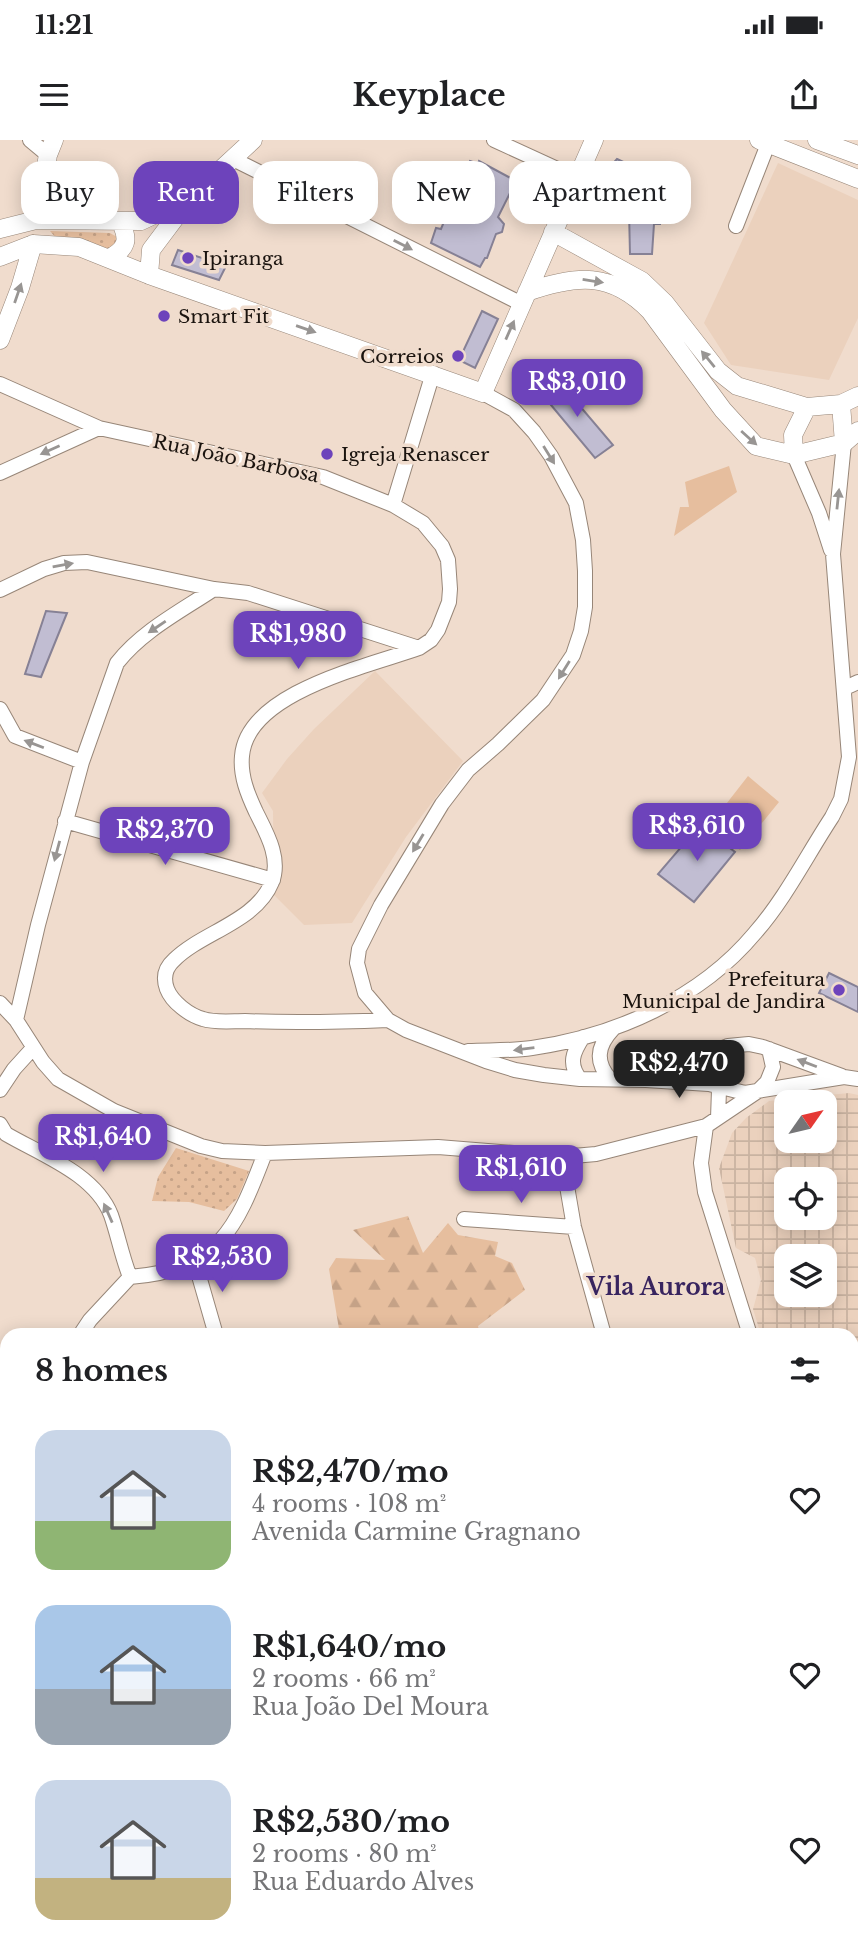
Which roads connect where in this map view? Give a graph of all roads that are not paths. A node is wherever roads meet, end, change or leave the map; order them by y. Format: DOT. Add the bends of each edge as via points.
graph roads {
  1 [pos="30,140"];
  2 [pos="253,140"];
  3 [pos="263,140"];
  4 [pos="494,140"];
  5 [pos="594,140"];
  6 [pos="817,140"];
  7 [pos="764,142"];
  8 [pos="51,148"];
  9 [pos="858,155"];
  10 [pos="233,159"];
  11 [pos="540,161"];
  12 [pos="585,161"];
  13 [pos="858,179"];
  14 [pos="133,222"];
  15 [pos="121,223"];
  16 [pos="21,224"];
  17 [pos="168,224"];
  18 [pos="557,224"];
  19 [pos="736,226"];
  20 [pos="0,229"];
  21 [pos="553,232"];
  22 [pos="33,244"];
  23 [pos="0,257"];
  24 [pos="110,258"];
  25 [pos="149,275"];
  26 [pos="525,298"];
  27 [pos="0,340"];
  28 [pos="433,373"];
  29 [pos="0,384"];
  30 [pos="483,393"];
  31 [pos="858,396"];
  32 [pos="841,404"];
  33 [pos="807,407"];
  34 [pos="99,428"];
  35 [pos="858,431"];
  36 [pos="844,443"];
  37 [pos="793,455"];
  38 [pos="0,473"];
  39 [pos="393,505"];
  40 [pos="832,554"];
  41 [pos="214,589"];
  42 [pos="0,590"];
  43 [pos="419,648"];
  44 [pos="851,685"];
  45 [pos="0,709"];
  46 [pos="82,762"];
  47 [pos="65,821"];
  48 [pos="273,880"];
  49 [pos="0,1003"];
  50 [pos="16,1020"];
  51 [pos="388,1020"];
  52 [pos="612,1029"];
  53 [pos="583,1037"];
  54 [pos="728,1046"];
  55 [pos="33,1048"];
  56 [pos="769,1049"];
  57 [pos="463,1051"];
  58 [pos="851,1078"];
  59 [pos="580,1079"];
  60 [pos="610,1079"];
  61 [pos="646,1080"];
  62 [pos="718,1086"];
  63 [pos="0,1090"];
  64 [pos="758,1091"];
  65 [pos="712,1122"];
  66 [pos="0,1124"];
  67 [pos="265,1153"];
  68 [pos="562,1157"];
  69 [pos="464,1219"];
  70 [pos="574,1227"];
  71 [pos="195,1262"];
  72 [pos="130,1277"];
  73 [pos="85,1328"];
  74 [pos="214,1328"];
  75 [pos="602,1328"];
  76 [pos="748,1328"];
  1 -- 8 [label="street"];
  2 -- 10 [label="main road"];
  3 -- 10 [label="street"];
  4 -- 11 [label="street"];
  5 -- 12 [label="main road"];
  6 -- 9 [label="main road"];
  7 -- 13 [label="main road"];
  7 -- 19 [label="street"];
  10 -- 26 [label="street, one-way"];
  14 -- 15 [label="main road"];
  15 -- 24 [label="main road" via="126,245"];
  16 -- 20 [label="main road"];
  17 -- 25 [label="main road" via="151,250"];
  18 -- 21 [label="main road"];
  21 -- 26 [label="main road"];
  33 -- 21 [label="main road, one-way" via="737,386 718,371 642,281"];
  22 -- 23 [label="main road"];
  22 -- 24 [label="main road" via="79,247"];
  27 -- 22 [label="main road, one-way"];
  24 -- 25 [label="main road"];
  25 -- 28 [label="main road, one-way"];
  30 -- 26 [label="main road, one-way"];
  26 -- 37 [label="main road, one-way" via="561,280 577,279 610,284 639,300 733,423 757,446"];
  28 -- 30 [label="main road"];
  28 -- 39 [label="street"];
  29 -- 34 [label="street, Rua João Barbosa"];
  30 -- 51 [label="street, one-way" via="514,410 534,432 576,503 585,571 581,631 573,655 543,700 468,770 442,804 366,934 359,949 359,978 365,993"];
  31 -- 32 [label="main road"];
  32 -- 33 [label="main road"];
  32 -- 36 [label="main road"];
  33 -- 37 [label="main road" via="793,435"];
  34 -- 38 [label="street, one-way"];
  34 -- 39 [label="street, Rua João Barbosa" via="311,473"];
  35 -- 36 [label="main road"];
  36 -- 37 [label="main road"];
  40 -- 36 [label="street, one-way"];
  37 -- 40 [label="street"];
  39 -- 43 [label="street, Rua João Barbosa" via="428,528 448,560 450,589 444,617 431,640"];
  40 -- 44 [label="street"];
  42 -- 41 [label="street, one-way" via="44,569 87,562"];
  41 -- 43 [label="street" via="248,593"];
  41 -- 46 [label="street, one-way" via="147,633 117,663"];
  43 -- 48 [label="street" via="305,687 256,723 242,754 242,772 273,849"];
  44 -- 52 [label="street" via="849,757 841,799 780,898 755,933 696,987"];
  46 -- 45 [label="street, one-way" via="15,736"];
  46 -- 47 [label="street"];
  47 -- 48 [label="street"];
  47 -- 50 [label="street, one-way"];
  48 -- 51 [label="street" via="254,907 171,962 165,972 169,995 203,1020"];
  49 -- 50 [label="street"];
  50 -- 55 [label="street"];
  51 -- 57 [label="street"];
  52 -- 53 [label="street"];
  52 -- 60 [label="street" via="598,1057"];
  53 -- 57 [label="street, one-way" via="512,1050"];
  53 -- 59 [label="street" via="572,1059"];
  54 -- 56 [label="street" via="750,1044"];
  54 -- 61 [label="street"];
  54 -- 62 [label="street" via="720,1062"];
  55 -- 63 [label="street"];
  55 -- 67 [label="street" via="58,1079 99,1104 201,1146"];
  58 -- 56 [label="street, one-way"];
  56 -- 64 [label="street" via="772,1074"];
  57 -- 59 [label="street" via="515,1070"];
  58 -- 64 [label="street"];
  59 -- 60 [label="street"];
  60 -- 61 [label="street"];
  61 -- 62 [label="street"];
  62 -- 64 [label="street" via="745,1093"];
  62 -- 65 [label="street"];
  64 -- 65 [label="street"];
  65 -- 68 [label="street" via="608,1151"];
  65 -- 76 [label="street" via="701,1163 705,1192"];
  72 -- 66 [label="street, one-way" via="110,1214 91,1186 6,1134"];
  67 -- 68 [label="street" via="438,1147"];
  67 -- 71 [label="street" via="224,1238"];
  68 -- 70 [label="street"];
  69 -- 70 [label="street"];
  70 -- 75 [label="street"];
  71 -- 72 [label="street" via="156,1275"];
  71 -- 74 [label="street"];
  72 -- 73 [label="street"];
}
